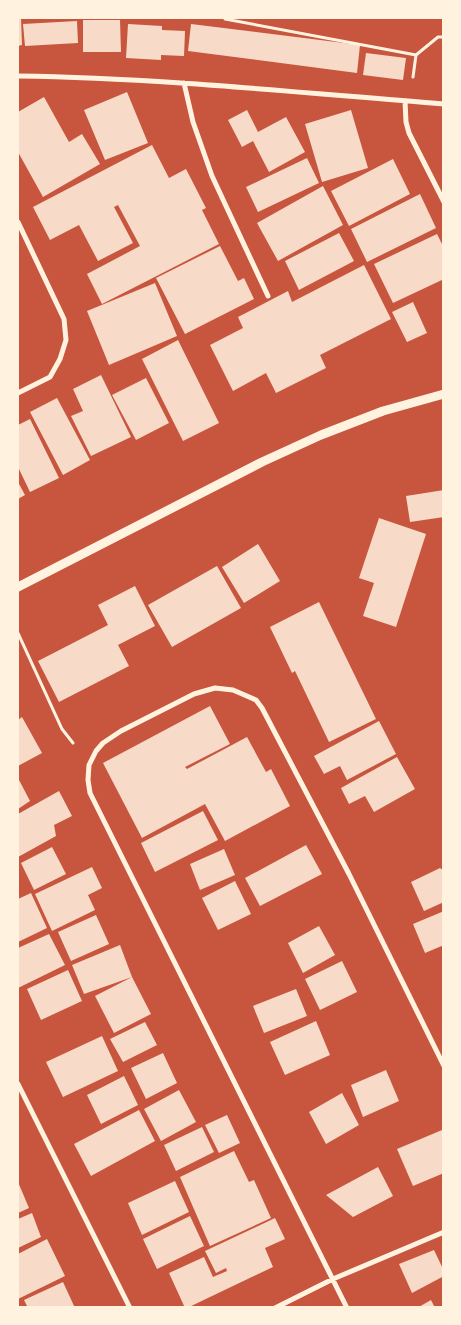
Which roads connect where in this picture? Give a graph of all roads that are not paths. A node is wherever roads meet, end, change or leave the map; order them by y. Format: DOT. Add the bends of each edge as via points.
graph roads {
  1 [pos="18,76"];
  2 [pos="184,83"];
  3 [pos="405,101"];
  4 [pos="444,104"];
  5 [pos="444,202"];
  6 [pos="18,222"];
  7 [pos="268,296"];
  8 [pos="18,393"];
  9 [pos="444,394"];
  10 [pos="18,587"];
  11 [pos="444,1066"];
  12 [pos="18,1084"];
  13 [pos="444,1232"];
  14 [pos="334,1279"];
  15 [pos="130,1308"];
  16 [pos="275,1308"];
  17 [pos="347,1308"];
  1 -- 2 [label="street"];
  2 -- 3 [label="street"];
  2 -- 7 [label="street" via="193,122 212,176"];
  3 -- 4 [label="street"];
  3 -- 5 [label="street" via="409,133"];
  6 -- 8 [label="street" via="64,319 66,340 50,377"];
  9 -- 10 [label="street" via="383,411 321,435"];
  11 -- 14 [label="street" via="349,874 256,700 233,690 215,688 194,694 103,743 89,766 90,793"];
  12 -- 15 [label="street"];
  13 -- 14 [label="street"];
  14 -- 16 [label="street"];
  14 -- 17 [label="street"];
}
